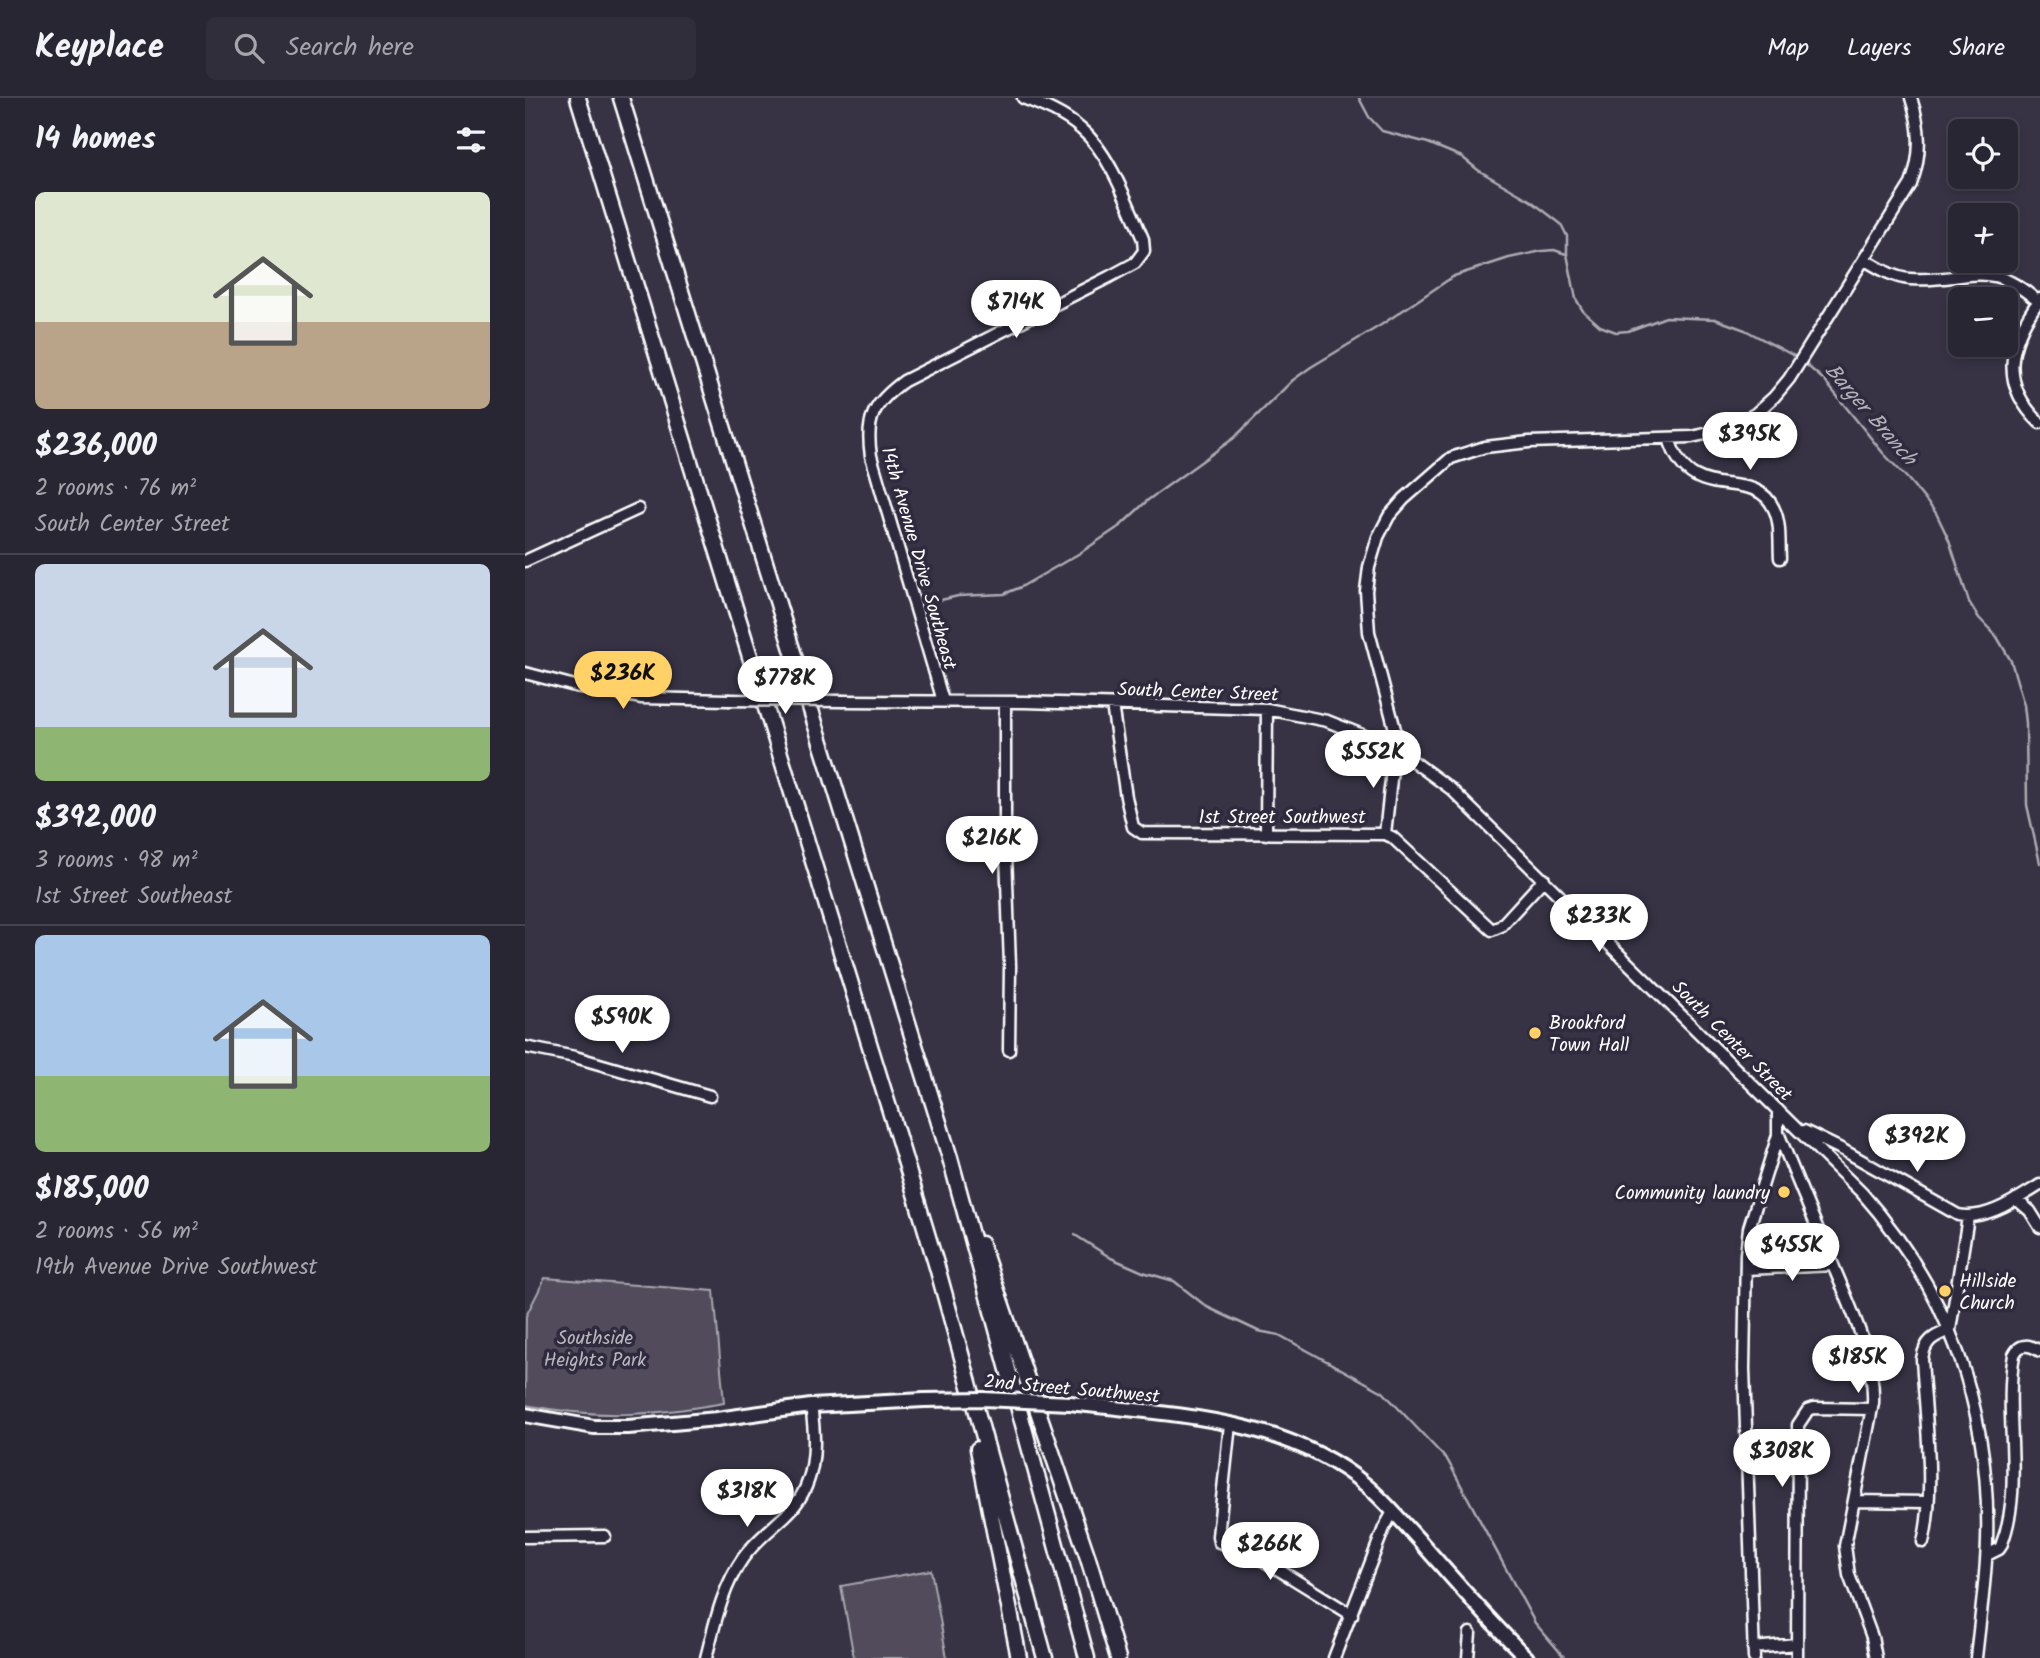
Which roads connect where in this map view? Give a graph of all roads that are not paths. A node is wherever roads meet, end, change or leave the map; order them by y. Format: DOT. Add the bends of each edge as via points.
graph roads {
  1 [pos="578,98"];
  2 [pos="621,98"];
  3 [pos="1023,98"];
  4 [pos="1911,98"];
  5 [pos="1865,260"];
  6 [pos="2039,301"];
  7 [pos="2040,423"];
  8 [pos="1669,438"];
  9 [pos="638,509"];
  10 [pos="1780,558"];
  11 [pos="525,561"];
  12 [pos="525,673"];
  13 [pos="943,701"];
  14 [pos="1006,702"];
  15 [pos="1112,705"];
  16 [pos="1267,709"];
  17 [pos="1395,748"];
  18 [pos="1266,834"];
  19 [pos="1385,834"];
  20 [pos="1544,879"];
  21 [pos="525,1047"];
  22 [pos="1009,1050"];
  23 [pos="710,1096"];
  24 [pos="1778,1110"];
  25 [pos="1797,1128"];
  26 [pos="1779,1135"];
  27 [pos="2040,1185"];
  28 [pos="958,1190"];
  29 [pos="2016,1199"];
  30 [pos="1968,1217"];
  31 [pos="2040,1227"];
  32 [pos="1833,1265"];
  33 [pos="1746,1269"];
  34 [pos="1951,1330"];
  35 [pos="2040,1351"];
  36 [pos="964,1372"];
  37 [pos="811,1406"];
  38 [pos="1872,1409"];
  39 [pos="525,1415"];
  40 [pos="1230,1424"];
  41 [pos="1797,1465"];
  42 [pos="1746,1467"];
  43 [pos="1854,1501"];
  44 [pos="1927,1502"];
  45 [pos="1393,1512"];
  46 [pos="605,1536"];
  47 [pos="525,1537"];
  48 [pos="1923,1542"];
  49 [pos="1987,1555"];
  50 [pos="1352,1615"];
  51 [pos="1470,1633"];
  52 [pos="1796,1644"];
  53 [pos="1753,1653"];
  54 [pos="706,1658"];
  55 [pos="1019,1658"];
  56 [pos="1045,1658"];
  57 [pos="1087,1658"];
  58 [pos="1118,1658"];
  59 [pos="1334,1658"];
  60 [pos="1468,1658"];
  61 [pos="1527,1658"];
  62 [pos="1797,1658"];
  63 [pos="1876,1658"];
  64 [pos="1976,1658"];
  1 -- 36 [label="highway" via="898,1137"];
  2 -- 28 [label="highway"];
  3 -- 13 [label="street, 14th Avenue Drive Southeast" via="1066,117 1102,153 1143,239 1144,251 1128,267 904,381 885,394 873,411 868,438 877,480"];
  4 -- 5 [label="street" via="1919,130 1916,172"];
  5 -- 6 [label="street" via="1912,279 1990,274"];
  5 -- 8 [label="street" via="1789,379 1766,406 1727,429"];
  6 -- 7 [label="street" via="2017,337 2012,363 2022,402"];
  8 -- 10 [label="street" via="1679,463 1695,477 1751,488 1769,500 1777,521"];
  8 -- 17 [label="street" via="1485,447 1443,463 1403,499 1378,537 1366,591 1369,632 1394,719"];
  9 -- 11 [label="street"];
  12 -- 13 [label="street, South Center Street, bridge" via="642,698"];
  13 -- 14 [label="street, South Center Street"];
  14 -- 15 [label="street, South Center Street"];
  14 -- 22 [label="street"];
  15 -- 16 [label="street, South Center Street"];
  15 -- 18 [label="street, 1st Street Southwest" via="1133,827 1142,834"];
  16 -- 17 [label="street, South Center Street" via="1328,722"];
  16 -- 18 [label="street"];
  17 -- 19 [label="street"];
  17 -- 20 [label="street, South Center Street" via="1451,789"];
  18 -- 19 [label="street, 1st Street Southwest"];
  19 -- 20 [label="street" via="1492,930"];
  20 -- 24 [label="street, South Center Street"];
  21 -- 23 [label="street"];
  24 -- 25 [label="street, South Center Street"];
  24 -- 26 [label="street"];
  25 -- 30 [label="street"];
  25 -- 34 [label="street, South Center Street" via="1891,1228"];
  26 -- 32 [label="street"];
  26 -- 33 [label="street" via="1749,1228"];
  27 -- 29 [label="street"];
  28 -- 57 [label="highway"];
  28 -- 58 [label="highway" via="991,1272"];
  29 -- 30 [label="street"];
  29 -- 31 [label="street"];
  30 -- 34 [label="street"];
  32 -- 33 [label="street"];
  32 -- 38 [label="street" via="1863,1343 1873,1384"];
  33 -- 42 [label="street"];
  34 -- 44 [label="street" via="1933,1336 1922,1359"];
  34 -- 49 [label="street, South Center Street" via="1980,1440 1987,1490"];
  35 -- 49 [label="street" via="2025,1346 2014,1355 2010,1514 2001,1546"];
  36 -- 55 [label="highway"];
  36 -- 56 [label="highway"];
  37 -- 39 [label="main road, 2nd Street Southwest" via="628,1427 594,1427"];
  37 -- 40 [label="main road, 2nd Street Southwest, bridge" via="983,1399 1070,1403"];
  37 -- 54 [label="street" via="815,1451 806,1488 787,1514 753,1545 731,1578"];
  38 -- 41 [label="street" via="1808,1410 1798,1425"];
  38 -- 43 [label="street"];
  40 -- 45 [label="main road, 2nd Street Southwest" via="1292,1441 1326,1457"];
  40 -- 50 [label="street" via="1218,1536 1222,1544 1253,1554"];
  41 -- 42 [label="street"];
  41 -- 52 [label="street"];
  42 -- 53 [label="street"];
  43 -- 44 [label="street"];
  43 -- 63 [label="street" via="1846,1561"];
  44 -- 48 [label="street"];
  45 -- 50 [label="street"];
  45 -- 61 [label="main road, 2nd Street Southwest"];
  46 -- 47 [label="street"];
  49 -- 64 [label="street, South Center Street"];
  50 -- 59 [label="street"];
  51 -- 60 [label="street"];
  52 -- 53 [label="street"];
  52 -- 62 [label="street"];
}
